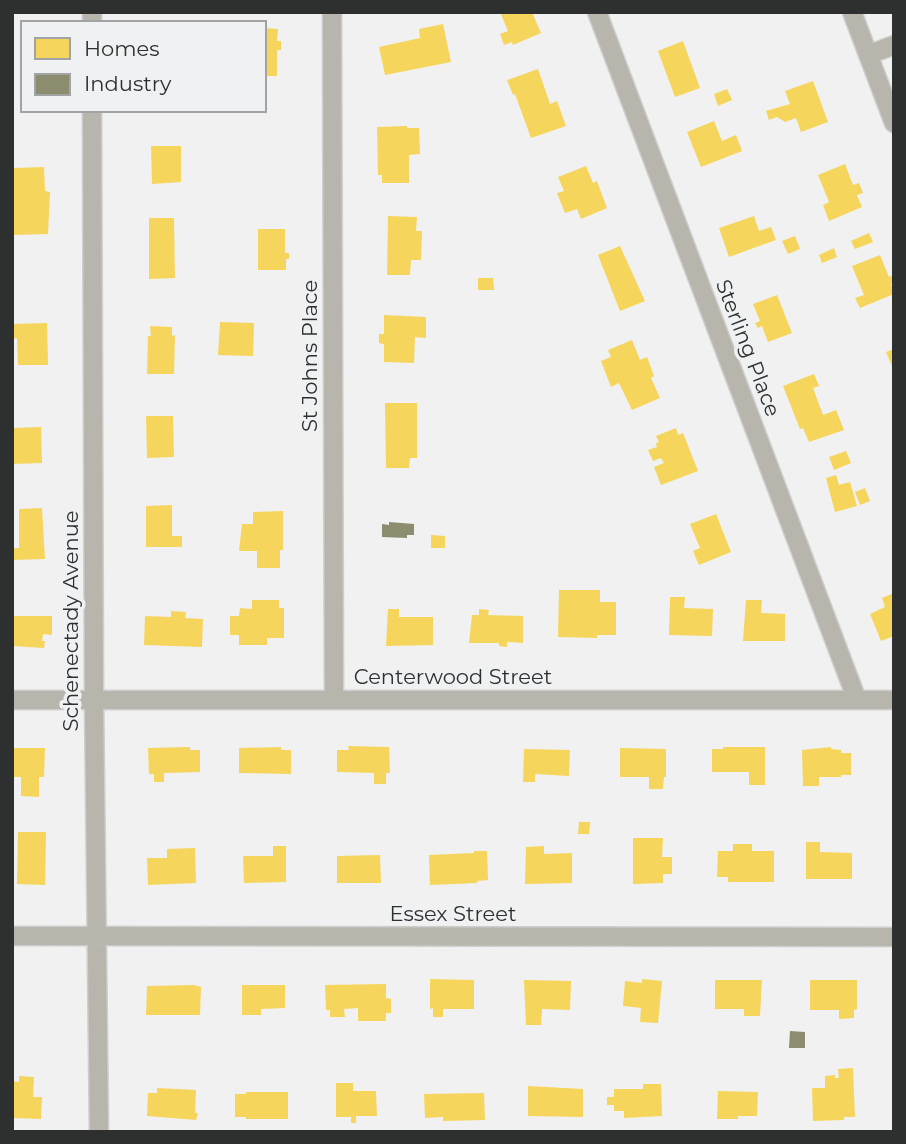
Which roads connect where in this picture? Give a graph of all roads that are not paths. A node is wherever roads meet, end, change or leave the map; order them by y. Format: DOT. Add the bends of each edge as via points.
graph roads {
  1 [pos="332,12"];
  2 [pos="597,12"];
  3 [pos="852,12"];
  4 [pos="894,45"];
  5 [pos="868,55"];
  6 [pos="93,112"];
  7 [pos="894,124"];
  8 [pos="334,699"];
  9 [pos="12,700"];
  10 [pos="94,700"];
  11 [pos="857,700"];
  12 [pos="894,700"];
  13 [pos="12,936"];
  14 [pos="98,936"];
  15 [pos="894,937"];
  16 [pos="99,1132"];
  1 -- 8 [label="street, St Johns Place"];
  2 -- 11 [label="street, Sterling Place"];
  3 -- 5 [label="street"];
  4 -- 5 [label="street"];
  5 -- 7 [label="street"];
  6 -- 10 [label="street, Schenectady Avenue"];
  8 -- 10 [label="street, Centerwood Street"];
  8 -- 11 [label="street, Centerwood Street"];
  9 -- 10 [label="street, Centerwood Street"];
  10 -- 14 [label="street, Schenectady Avenue"];
  11 -- 12 [label="street, Centerwood Street"];
  13 -- 14 [label="street, Essex Street"];
  14 -- 15 [label="street, Essex Street"];
  14 -- 16 [label="street, Schenectady Avenue"];
}
